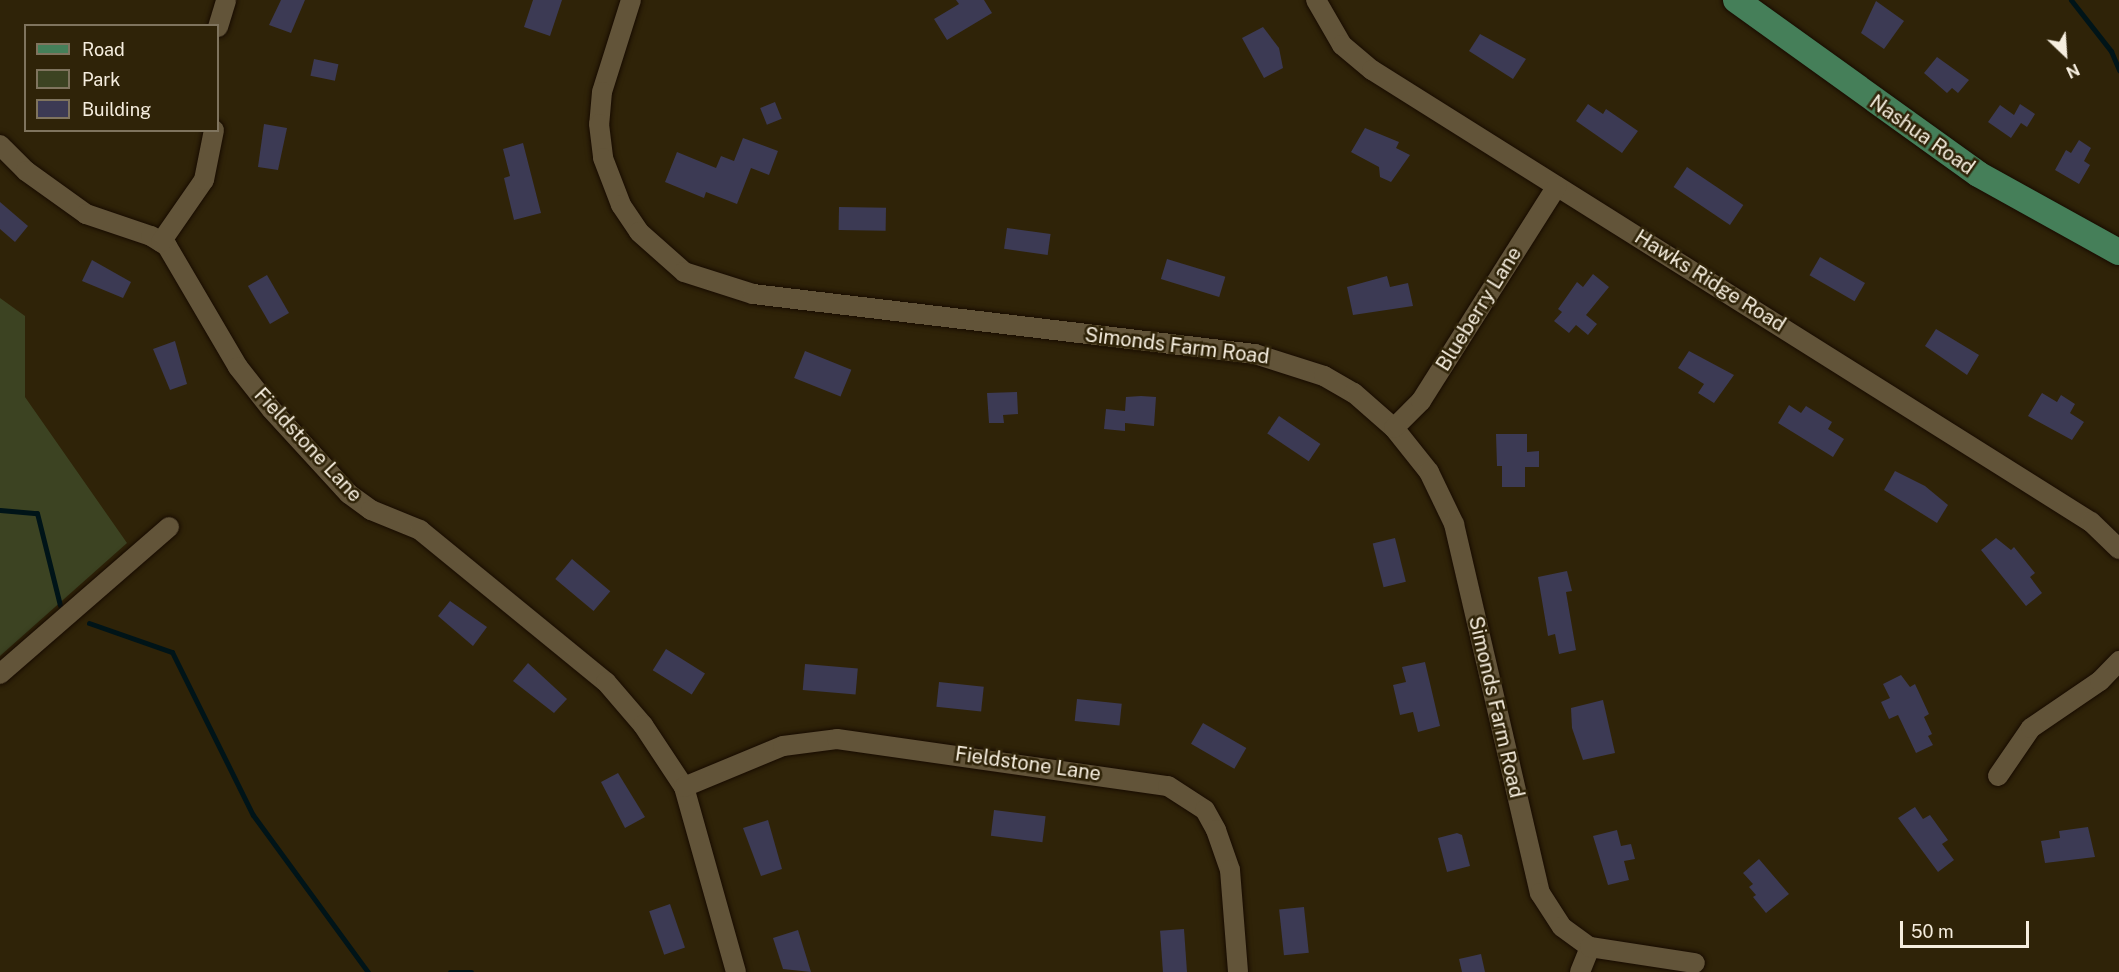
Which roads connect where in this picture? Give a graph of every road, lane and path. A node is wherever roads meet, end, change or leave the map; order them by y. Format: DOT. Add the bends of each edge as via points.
graph roads {
  1 [pos="226,0"];
  2 [pos="631,0"];
  3 [pos="1316,0"];
  4 [pos="1736,0"];
  5 [pos="219,24"];
  6 [pos="214,132"];
  7 [pos="0,145"];
  8 [pos="1557,186"];
  9 [pos="161,242"];
  10 [pos="2119,252"];
  11 [pos="1394,428"];
  12 [pos="169,527"];
  13 [pos="2119,549"];
  14 [pos="2119,661"];
  15 [pos="0,674"];
  16 [pos="1998,776"];
  17 [pos="684,787"];
  18 [pos="1590,947"];
  19 [pos="1695,963"];
  20 [pos="736,972"];
  21 [pos="1238,972"];
  22 [pos="1580,972"];
  1 -- 5 [label="street"];
  2 -- 11 [label="street, Simonds Farm Road" via="602,92 599,124 603,158 617,196 639,232 684,272 732,290 784,298 1255,354 1324,376 1354,393"];
  3 -- 8 [label="street, Hawks Ridge Road" via="1334,34 1361,63"];
  4 -- 10 [label="main road, Nashua Road" via="1978,174"];
  6 -- 9 [label="street" via="204,180"];
  7 -- 9 [label="street, Fieldstone Lane" via="26,171 86,214"];
  8 -- 11 [label="street, Blueberry Lane" via="1418,405"];
  8 -- 13 [label="street, Hawks Ridge Road" via="2091,522"];
  9 -- 17 [label="street, Fieldstone Lane" via="181,266 238,367 271,410 349,494 371,510 420,530 606,682 643,725"];
  11 -- 18 [label="street, Simonds Farm Road" via="1429,472 1454,524 1540,893 1562,927"];
  12 -- 15 [label="street"];
  14 -- 16 [label="street" via="2093,686 2031,728"];
  17 -- 20 [label="street, Fieldstone Lane"];
  17 -- 21 [label="street, Fieldstone Lane" via="783,746 837,739 1168,786 1205,810 1216,830 1230,870"];
  18 -- 19 [label="street"];
  18 -- 22 [label="street"];
}
